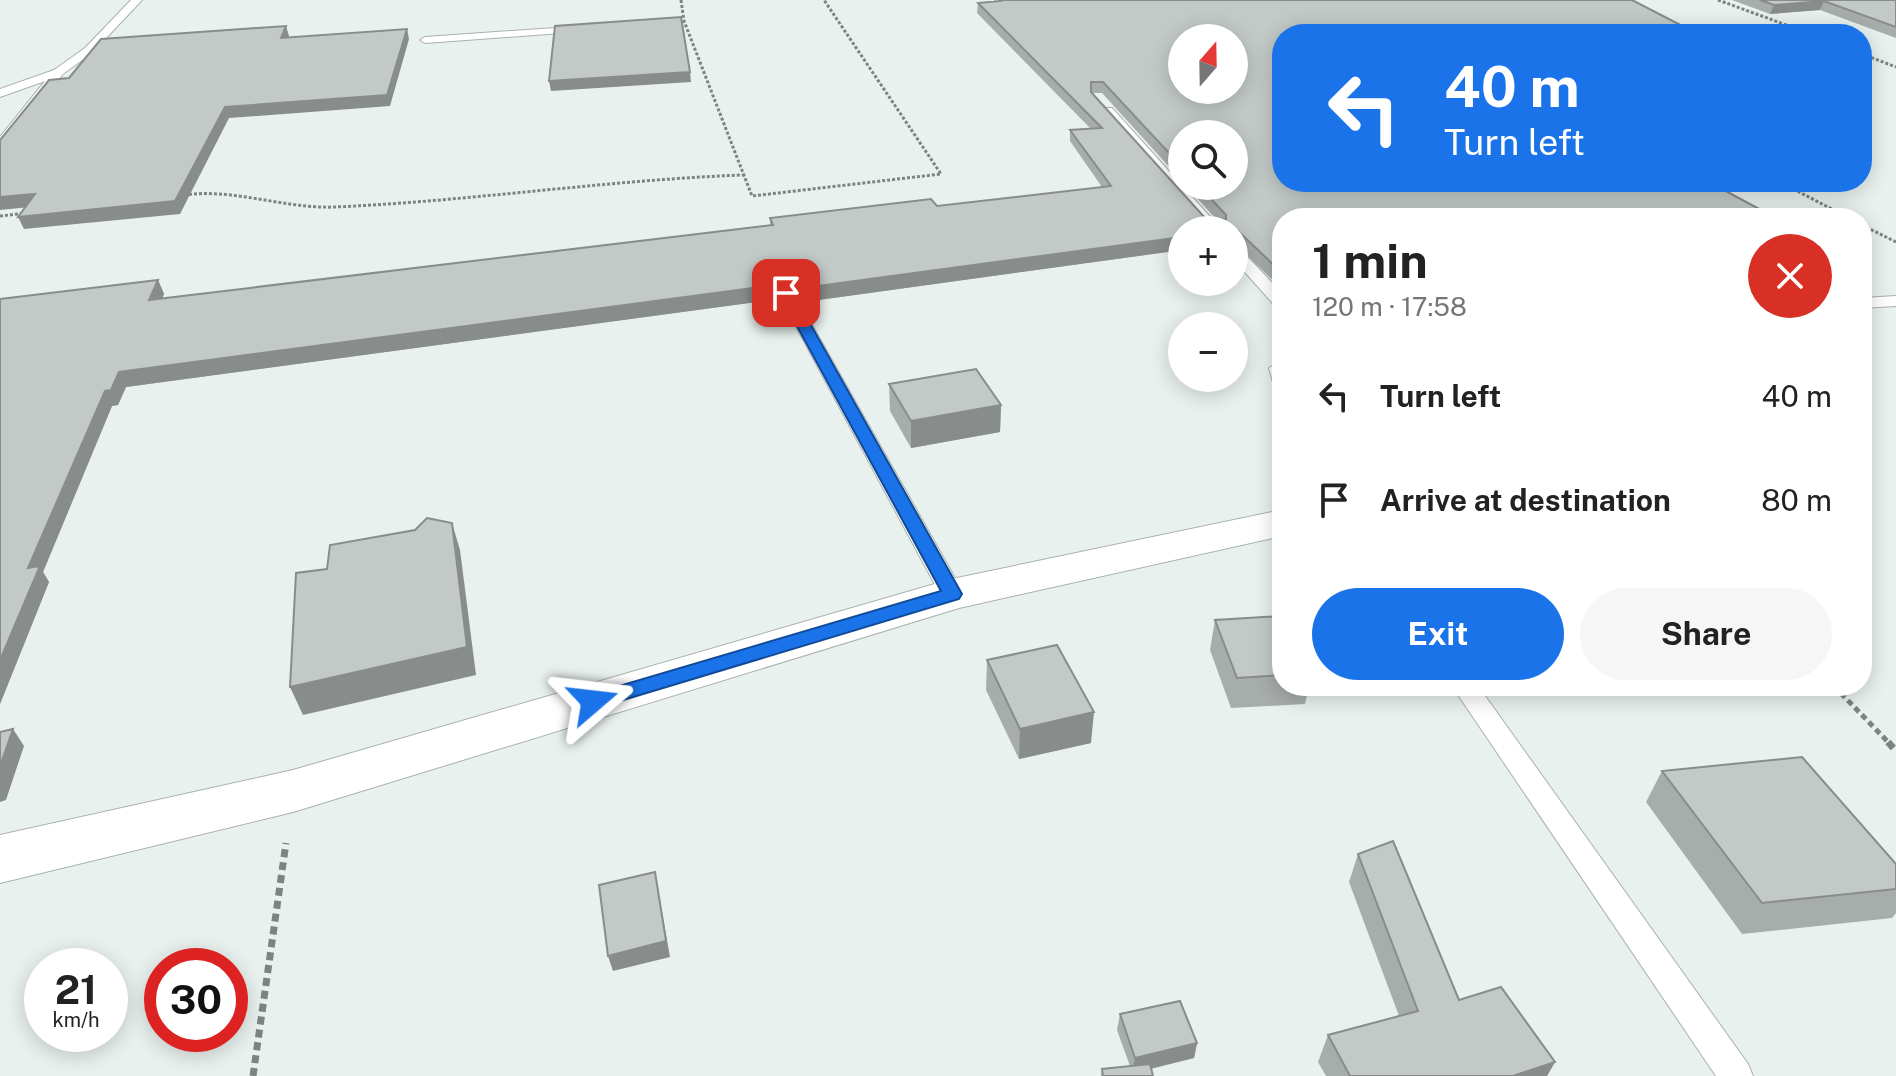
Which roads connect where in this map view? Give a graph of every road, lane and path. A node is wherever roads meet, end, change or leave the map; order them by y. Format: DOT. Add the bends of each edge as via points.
graph roads {
  1 [pos="137,0"];
  2 [pos="681,0"];
  3 [pos="824,0"];
  4 [pos="1718,0"];
  5 [pos="1784,24"];
  6 [pos="593,28"];
  7 [pos="425,40"];
  8 [pos="1872,58"];
  9 [pos="1896,67"];
  10 [pos="59,72"];
  11 [pos="0,93"];
  12 [pos="1096,98"];
  13 [pos="0,145"];
  14 [pos="743,175"];
  15 [pos="1799,192"];
  16 [pos="182,195"];
  17 [pos="1830,208"];
  18 [pos="30,212"];
  19 [pos="0,216"];
  20 [pos="1201,216"];
  21 [pos="1872,230"];
  22 [pos="1896,242"];
  23 [pos="1248,266"];
  24 [pos="1272,292"];
  25 [pos="786,293"];
  26 [pos="1896,301"];
  27 [pos="1872,302"];
  28 [pos="1272,525"];
  29 [pos="952,594"];
  30 [pos="1472,696"];
  31 [pos="1844,696"];
  32 [pos="1896,751"];
  33 [pos="293,791"];
  34 [pos="0,859"];
  35 [pos="253,1076"];
  36 [pos="1736,1076"];
  1 -- 10 [label="lane" via="89,50"];
  2 -- 14 [label="path" via="684,21"];
  3 -- 14 [label="path" via="941,174 752,196"];
  4 -- 5 [label="path"];
  6 -- 7 [label="lane"];
  8 -- 9 [label="path"];
  10 -- 11 [label="lane"];
  10 -- 13 [label="lane"];
  12 -- 20 [label="lane"];
  14 -- 16 [label="path" via="641,179 341,207 212,191"];
  15 -- 17 [label="path"];
  18 -- 19 [label="path"];
  21 -- 22 [label="path"];
  23 -- 24 [label="lane"];
  25 -- 29 [label="lane"];
  26 -- 27 [label="lane"];
  28 -- 29 [label="street"];
  29 -- 33 [label="street"];
  30 -- 36 [label="lane"];
  31 -- 32 [label="path"];
  33 -- 34 [label="street"];
  33 -- 35 [label="path"];
}
